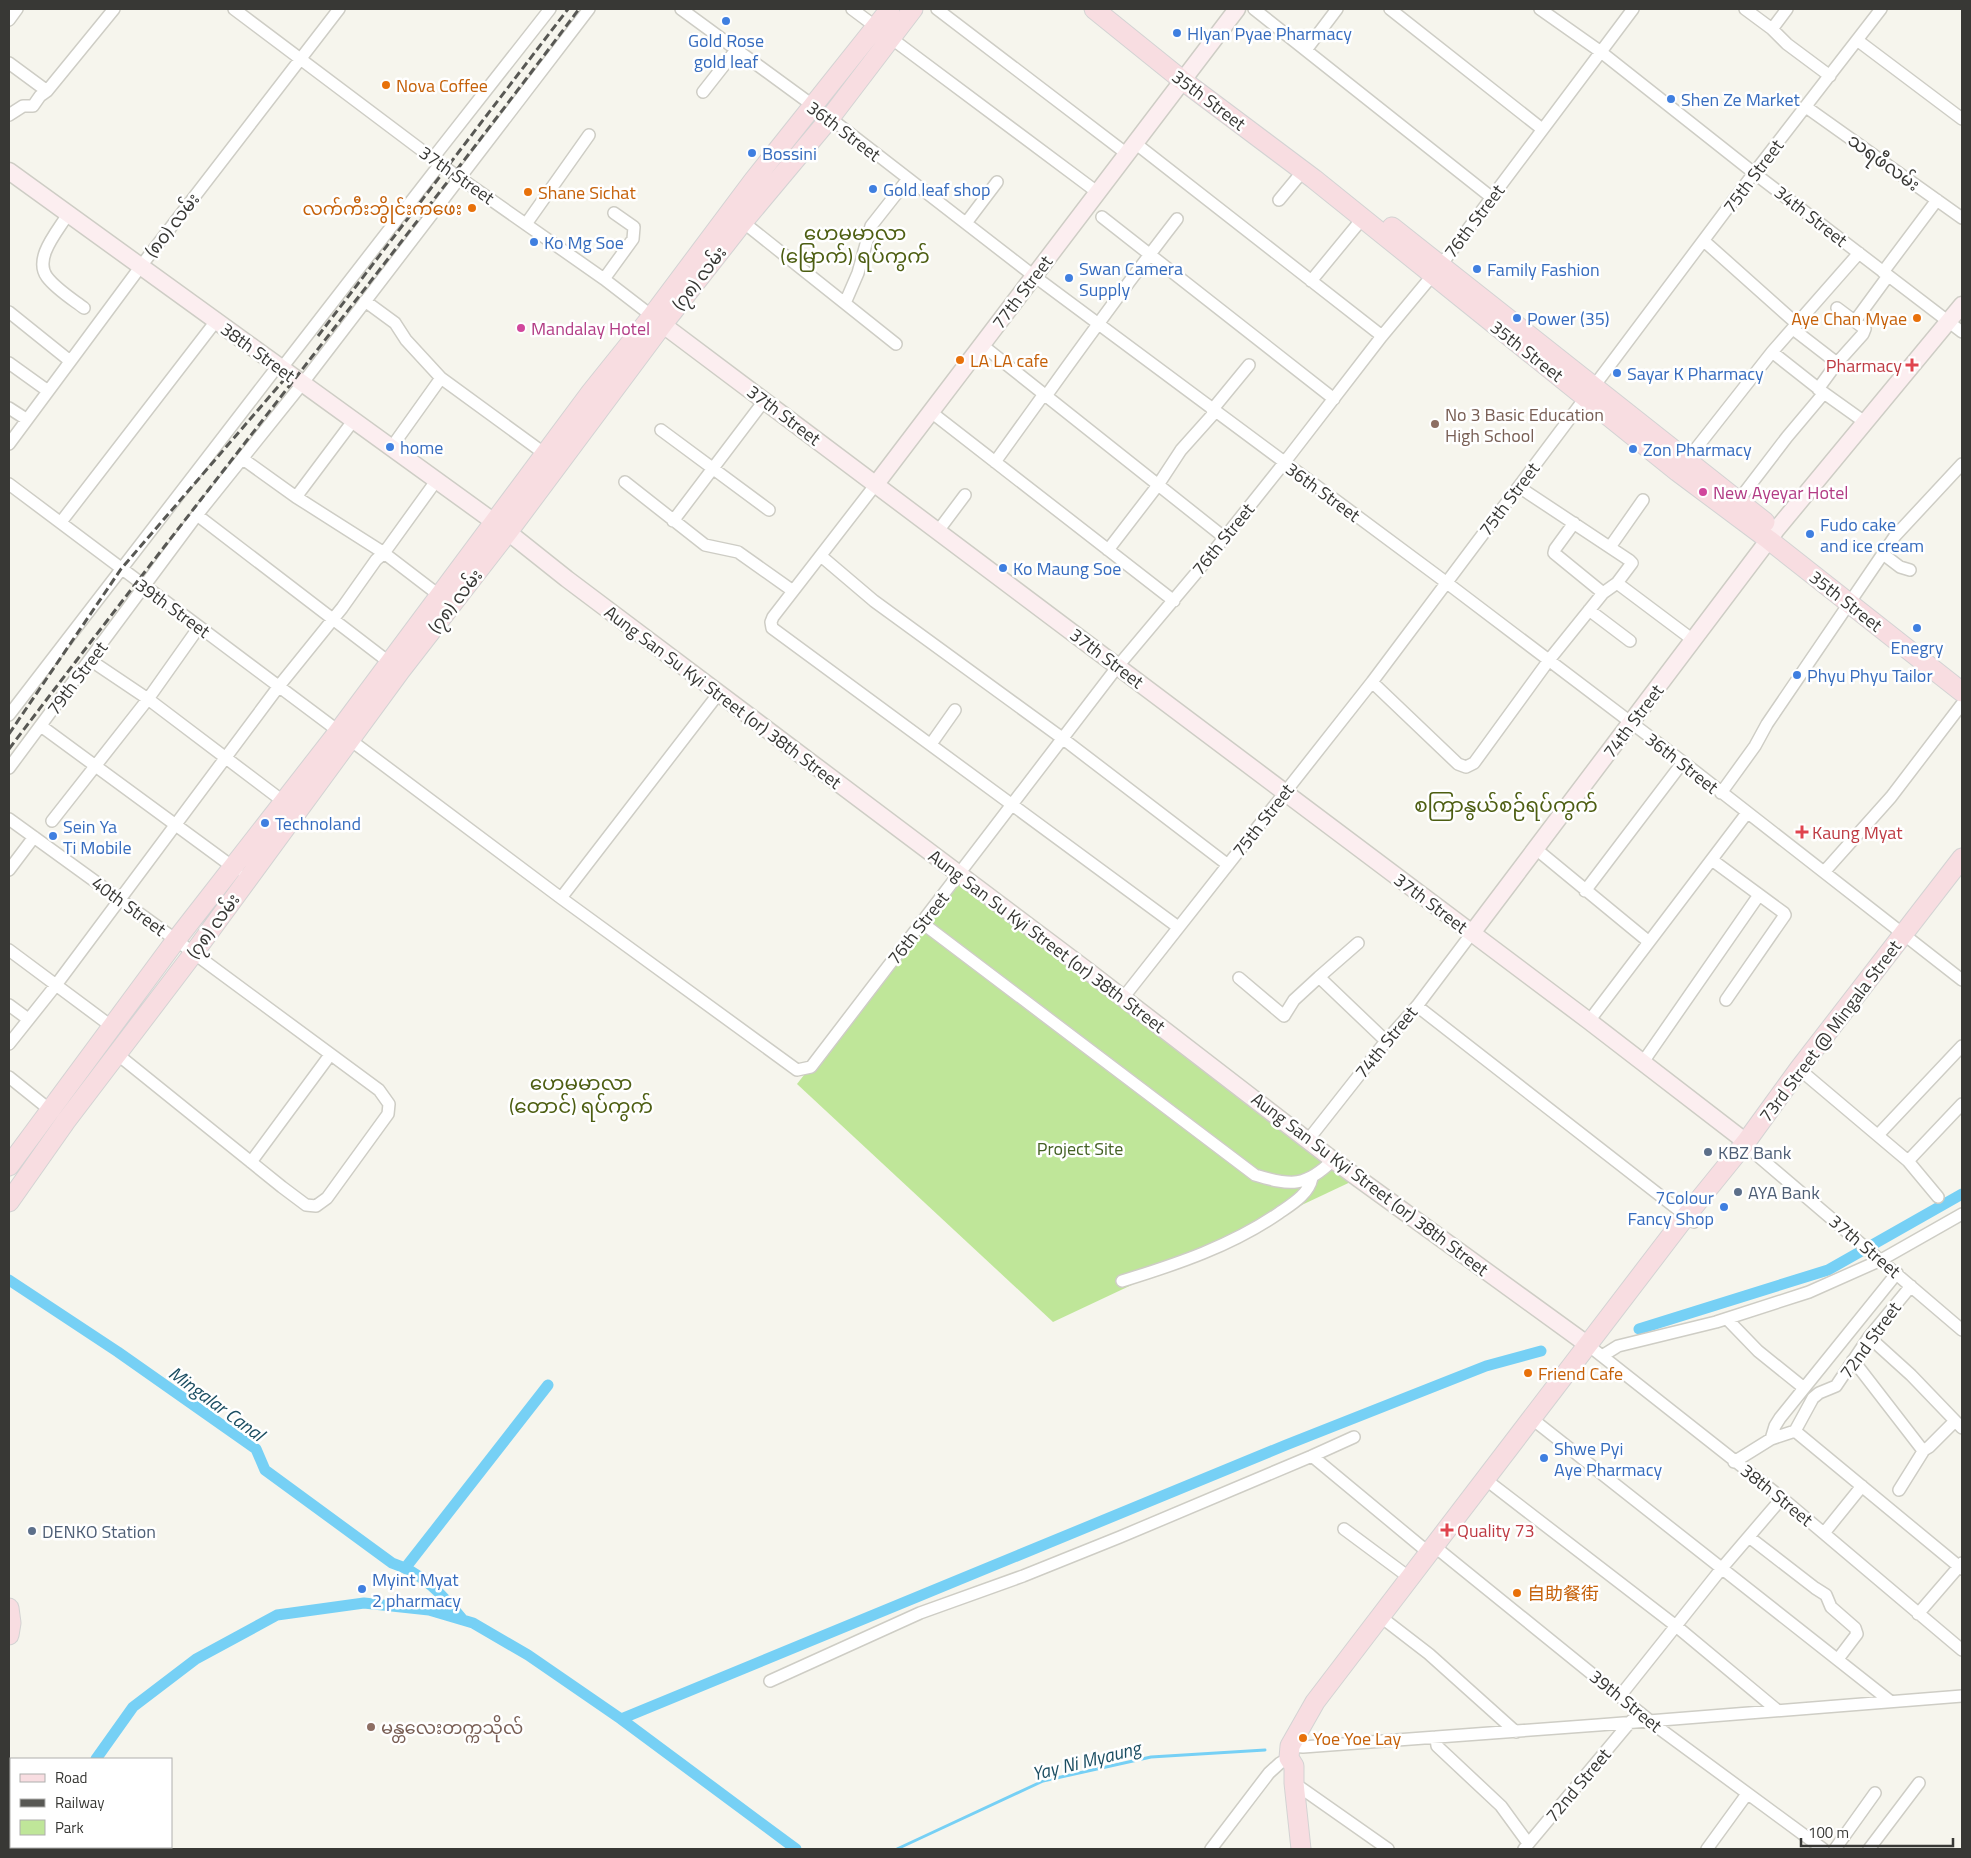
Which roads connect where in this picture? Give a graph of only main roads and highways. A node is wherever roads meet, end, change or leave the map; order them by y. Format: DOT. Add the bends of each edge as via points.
graph roads {
  1 [pos="890,9"];
  2 [pos="913,9"];
  3 [pos="1094,9"];
  4 [pos="1111,9"];
  5 [pos="882,33"];
  6 [pos="1186,75"];
  7 [pos="1436,270"];
  8 [pos="657,320"];
  9 [pos="1660,448"];
  10 [pos="501,527"];
  11 [pos="1772,535"];
  12 [pos="1852,599"];
  13 [pos="1962,678"];
  14 [pos="1962,692"];
  15 [pos="291,807"];
  16 [pos="1962,858"];
  17 [pos="1962,878"];
  18 [pos="1909,937"];
  19 [pos="9,1166"];
  20 [pos="9,1202"];
  21 [pos="1436,1551"];
  22 [pos="9,1608"];
  23 [pos="1385,1620"];
  24 [pos="9,1635"];
  25 [pos="1301,1849"];
  1 -- 5 [label="main road, (၇၈) လမ်း"];
  2 -- 5 [label="main road, (၇၈) လမ်း"];
  3 -- 6 [label="main road, 35th Street"];
  4 -- 6 [label="main road, 35th Street"];
  5 -- 8 [label="main road, (၇၈) လမ်း" via="813,107 754,181"];
  5 -- 8 [label="main road, (၇၈) လမ်း" via="830,118"];
  6 -- 7 [label="main road, 35th Street"];
  6 -- 7 [label="main road, 35th Street" via="1362,219"];
  7 -- 9 [label="main road, 35th Street"];
  8 -- 10 [label="main road, (၇၈) လမ်း"];
  8 -- 10 [label="main road, (၇၈) လမ်း" via="591,392 545,454"];
  9 -- 11 [label="main road, 35th Street"];
  9 -- 11 [label="main road, 35th Street" via="1687,460 1738,501"];
  10 -- 15 [label="main road, (၇၈) လမ်း"];
  11 -- 12 [label="main road, 35th Street"];
  12 -- 13 [label="main road, 35th Street"];
  12 -- 14 [label="main road, 35th Street"];
  15 -- 19 [label="main road, (၇၈) လမ်း" via="232,866"];
  15 -- 20 [label="main road, (၇၈) လမ်း" via="248,879 66,1120"];
  16 -- 18 [label="main road, 73rd Street @ Mingala Street"];
  17 -- 18 [label="main road, 73rd Street @ Mingala Street"];
  18 -- 21 [label="main road, 73rd Street @ Mingala Street" via="1690,1219 1596,1351"];
  21 -- 23 [label="main road, 73rd Street @ Mingala Street"];
  21 -- 23 [label="main road, 73rd Street @ Mingala Street" via="1410,1578"];
  22 -- 24 [label="main road"];
  23 -- 25 [label="main road, 73rd Street @ Mingala Street" via="1320,1706 1294,1760"];
}
